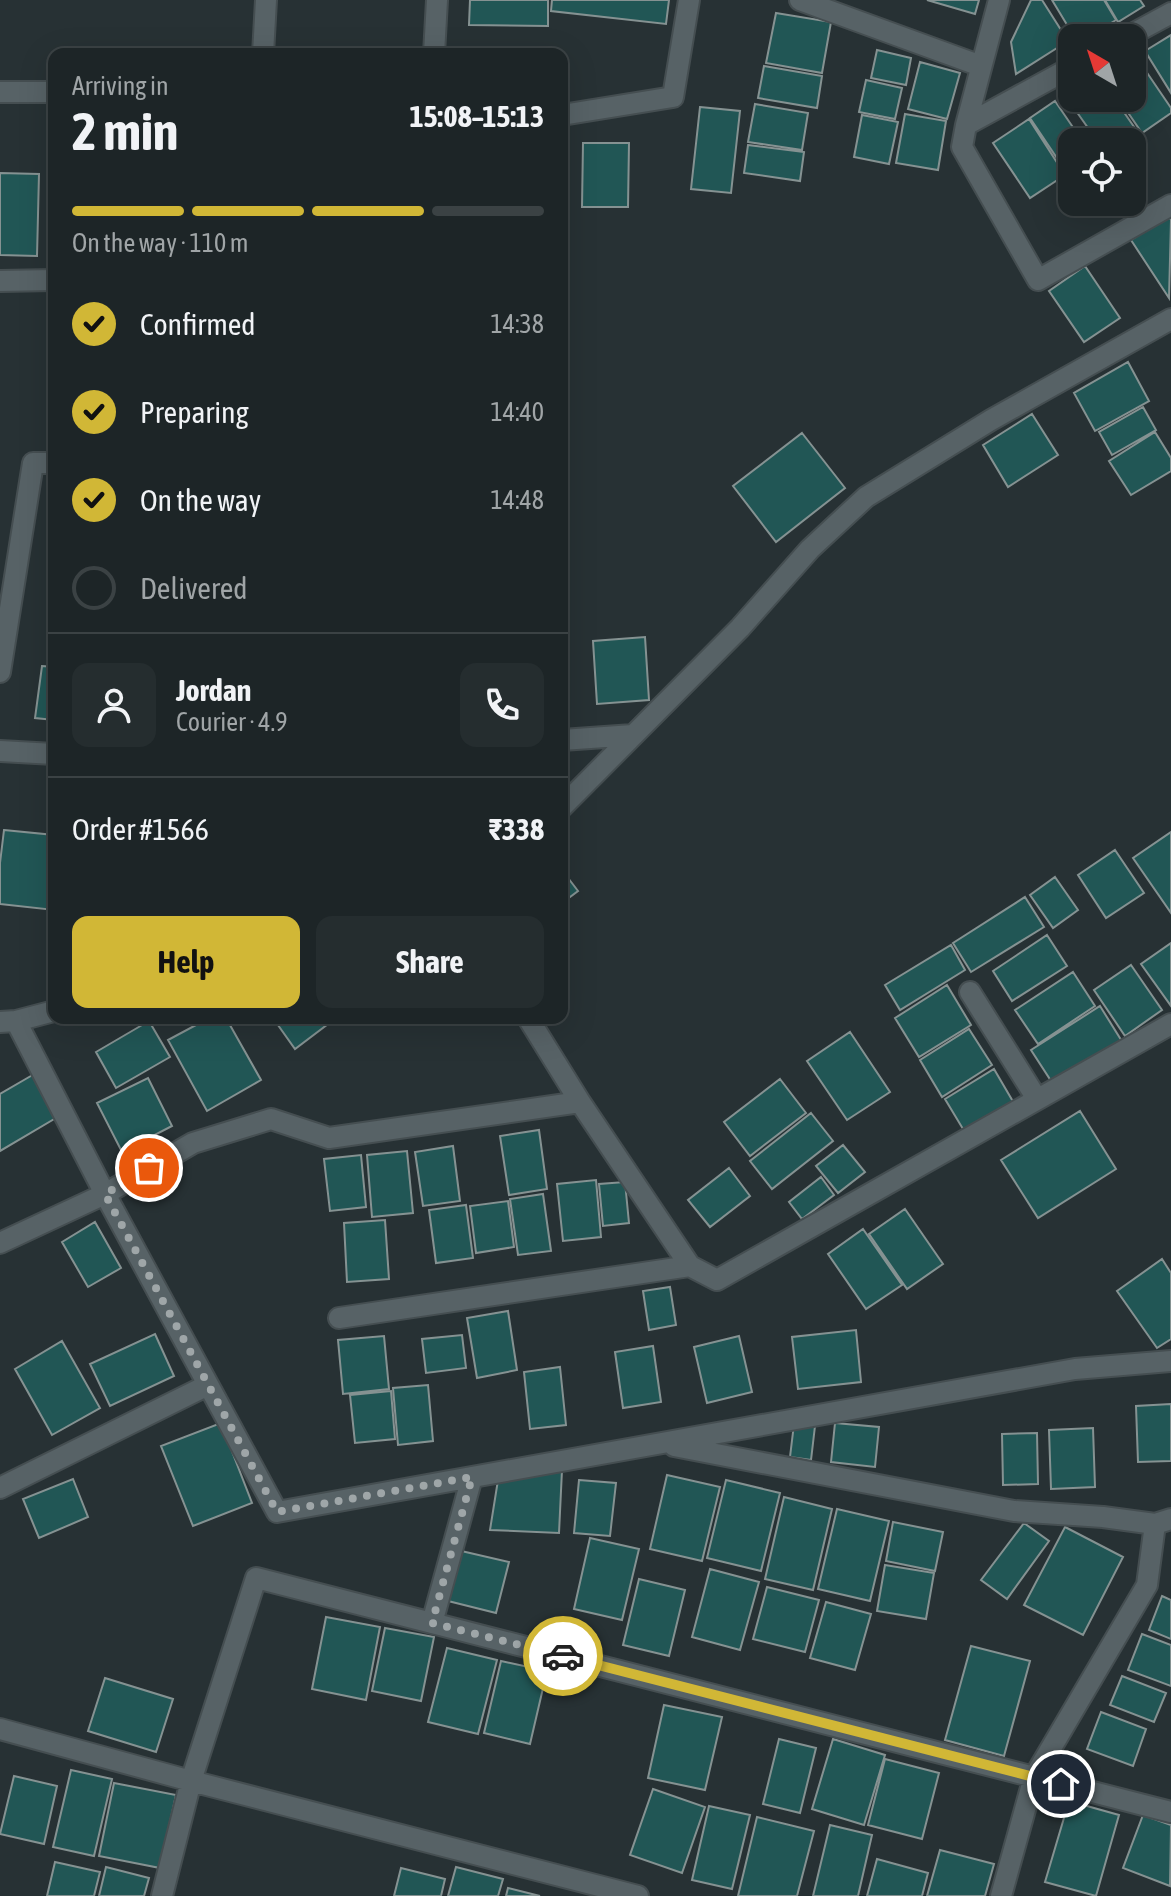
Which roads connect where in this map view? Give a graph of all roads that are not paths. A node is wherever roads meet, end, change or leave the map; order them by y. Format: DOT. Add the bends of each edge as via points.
graph roads {
  1 [pos="266,0"];
  2 [pos="437,0"];
  3 [pos="689,0"];
  4 [pos="800,0"];
  5 [pos="999,0"];
  6 [pos="1171,13"];
  7 [pos="1146,27"];
  8 [pos="263,48"];
  9 [pos="434,48"];
  10 [pos="981,66"];
  11 [pos="1058,75"];
  12 [pos="0,92"];
  13 [pos="48,92"];
  14 [pos="568,114"];
  15 [pos="966,125"];
  16 [pos="1171,205"];
  17 [pos="48,280"];
  18 [pos="0,281"];
  19 [pos="1171,319"];
  20 [pos="48,463"];
  21 [pos="0,672"];
  22 [pos="633,735"];
  23 [pos="568,740"];
  24 [pos="0,751"];
  25 [pos="48,754"];
  26 [pos="568,801"];
  27 [pos="970,992"];
  28 [pos="48,1012"];
  29 [pos="8,1022"];
  30 [pos="532,1024"];
  31 [pos="1171,1024"];
  32 [pos="1037,1099"];
  33 [pos="580,1102"];
  34 [pos="105,1194"];
  35 [pos="0,1243"];
  36 [pos="690,1266"];
  37 [pos="339,1318"];
  38 [pos="1171,1361"];
  39 [pos="208,1385"];
  40 [pos="662,1443"];
  41 [pos="472,1477"];
  42 [pos="0,1488"];
  43 [pos="1163,1522"];
  44 [pos="432,1623"];
  45 [pos="0,1729"];
  46 [pos="1034,1777"];
  47 [pos="191,1781"];
  48 [pos="1171,1812"];
  49 [pos="162,1896"];
  50 [pos="638,1896"];
  51 [pos="1001,1896"];
  1 -- 8 [label="street"];
  2 -- 9 [label="street"];
  3 -- 14 [label="street" via="673,97"];
  4 -- 10 [label="street"];
  5 -- 10 [label="street"];
  6 -- 7 [label="street"];
  10 -- 15 [label="street"];
  11 -- 15 [label="street"];
  12 -- 13 [label="street"];
  15 -- 16 [label="street" via="962,147 1038,280"];
  17 -- 18 [label="street"];
  19 -- 22 [label="street" via="866,497"];
  20 -- 21 [label="street" via="33,463"];
  22 -- 23 [label="street"];
  22 -- 26 [label="street"];
  24 -- 25 [label="street"];
  27 -- 32 [label="street"];
  28 -- 29 [label="street"];
  29 -- 34 [label="street"];
  30 -- 33 [label="street"];
  31 -- 32 [label="street"];
  32 -- 36 [label="street" via="717,1280"];
  33 -- 34 [label="street" via="329,1138 271,1119 193,1143"];
  33 -- 36 [label="street"];
  34 -- 35 [label="street"];
  34 -- 39 [label="street"];
  36 -- 37 [label="street"];
  38 -- 40 [label="street" via="1075,1369"];
  39 -- 41 [label="street" via="277,1512"];
  39 -- 42 [label="street"];
  40 -- 41 [label="street"];
  40 -- 43 [label="street" via="1014,1511"];
  41 -- 44 [label="street"];
  43 -- 46 [label="street" via="1147,1585"];
  44 -- 46 [label="street"];
  44 -- 47 [label="street" via="256,1578"];
  45 -- 47 [label="street"];
  46 -- 48 [label="street"];
  46 -- 51 [label="street"];
  47 -- 49 [label="street"];
  47 -- 50 [label="street"];
}
